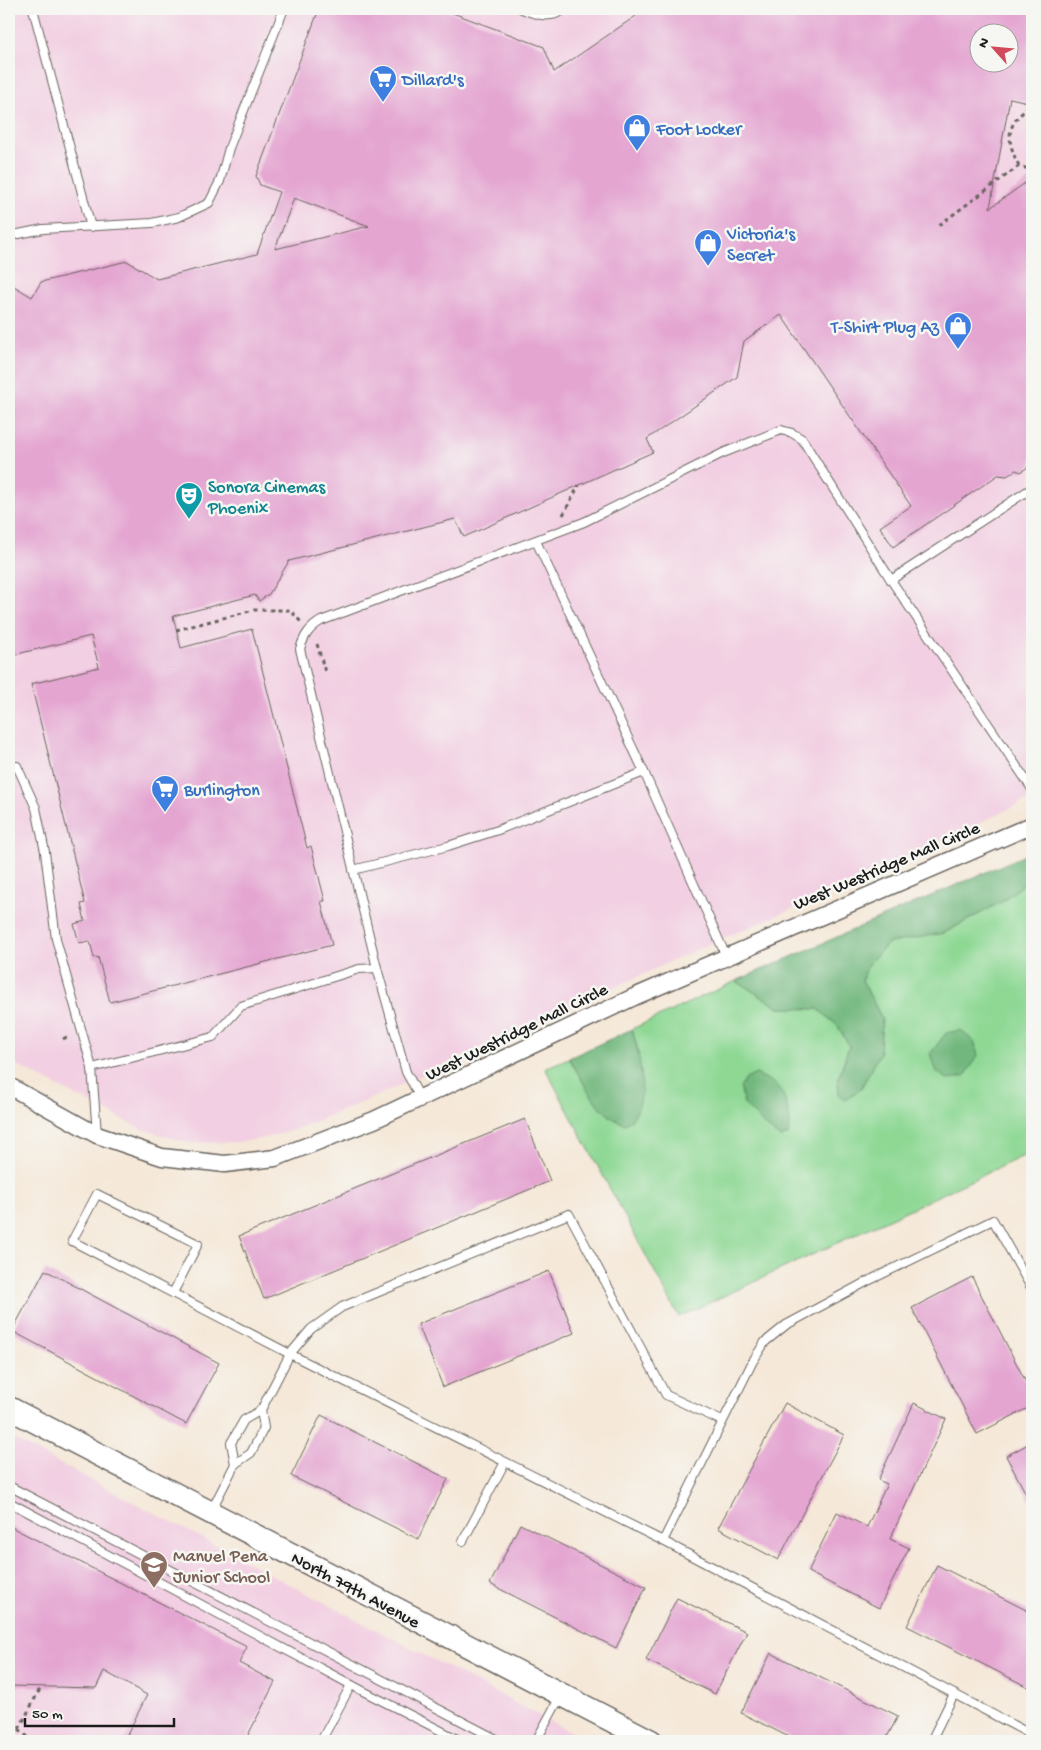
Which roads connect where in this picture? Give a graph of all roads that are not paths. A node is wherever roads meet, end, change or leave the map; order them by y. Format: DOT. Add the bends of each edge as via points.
graph roads {
  1 [pos="33,9"];
  2 [pos="284,9"];
  3 [pos="522,9"];
  4 [pos="565,9"];
  5 [pos="91,227"];
  6 [pos="9,236"];
  7 [pos="1032,488"];
  8 [pos="536,541"];
  9 [pos="891,580"];
  10 [pos="9,767"];
  11 [pos="644,772"];
  12 [pos="1032,789"];
  13 [pos="1032,825"];
  14 [pos="353,870"];
  15 [pos="726,956"];
  16 [pos="377,968"];
  17 [pos="92,1068"];
  18 [pos="9,1086"];
  19 [pos="421,1099"];
  20 [pos="97,1135"];
  21 [pos="1032,1290"];
  22 [pos="172,1293"];
  23 [pos="290,1354"];
  24 [pos="9,1408"];
  25 [pos="261,1410"];
  26 [pos="722,1421"];
  27 [pos="505,1462"];
  28 [pos="235,1464"];
  29 [pos="9,1486"];
  30 [pos="9,1502"];
  31 [pos="210,1513"];
  32 [pos="462,1541"];
  33 [pos="663,1541"];
  34 [pos="351,1685"];
  35 [pos="954,1694"];
  36 [pos="560,1696"];
  37 [pos="1032,1735"];
  38 [pos="321,1741"];
  39 [pos="461,1741"];
  40 [pos="500,1741"];
  41 [pos="536,1741"];
  42 [pos="652,1741"];
  43 [pos="931,1741"];
  1 -- 5 [label="lane"];
  2 -- 5 [label="lane" via="229,148 220,181 208,203 179,217 152,223"];
  3 -- 4 [label="lane" via="542,17"];
  5 -- 6 [label="lane" via="43,229"];
  7 -- 9 [label="lane"];
  8 -- 9 [label="lane" via="584,522 723,453 781,430 802,439"];
  8 -- 11 [label="lane"];
  8 -- 14 [label="lane" via="321,621 303,638 300,649"];
  9 -- 12 [label="lane"];
  10 -- 17 [label="lane" via="17,766 36,808 56,938"];
  11 -- 14 [label="lane" via="498,830"];
  11 -- 15 [label="lane"];
  13 -- 15 [label="street, West Westridge Mall Circle"];
  14 -- 16 [label="lane"];
  15 -- 19 [label="street, West Westridge Mall Circle"];
  16 -- 17 [label="lane" via="359,969 241,1006 213,1037"];
  16 -- 19 [label="lane" via="406,1072"];
  17 -- 20 [label="lane"];
  18 -- 20 [label="street, West Westridge Mall Circle"];
  19 -- 20 [label="street, West Westridge Mall Circle" via="310,1145 254,1162 225,1164 162,1157"];
  21 -- 26 [label="lane" via="993,1220 786,1325 766,1342 752,1361"];
  22 -- 22 [label="lane" via="72,1241 97,1194 198,1244"];
  22 -- 23 [label="lane"];
  23 -- 25 [label="lane"];
  23 -- 26 [label="lane" via="311,1329 342,1307 569,1214 666,1395"];
  23 -- 27 [label="lane"];
  24 -- 31 [label="street, North 79th Avenue"];
  25 -- 28 [label="lane" via="264,1428 251,1453"];
  25 -- 28 [label="lane" via="244,1420 231,1443"];
  26 -- 33 [label="lane"];
  27 -- 32 [label="lane"];
  27 -- 33 [label="lane"];
  28 -- 31 [label="lane"];
  29 -- 40 [label="lane"];
  30 -- 34 [label="lane"];
  31 -- 36 [label="street, North 79th Avenue"];
  33 -- 35 [label="lane"];
  34 -- 38 [label="lane"];
  34 -- 39 [label="lane"];
  35 -- 37 [label="lane"];
  35 -- 43 [label="lane"];
  36 -- 41 [label="lane"];
  36 -- 42 [label="street, North 79th Avenue"];
}
